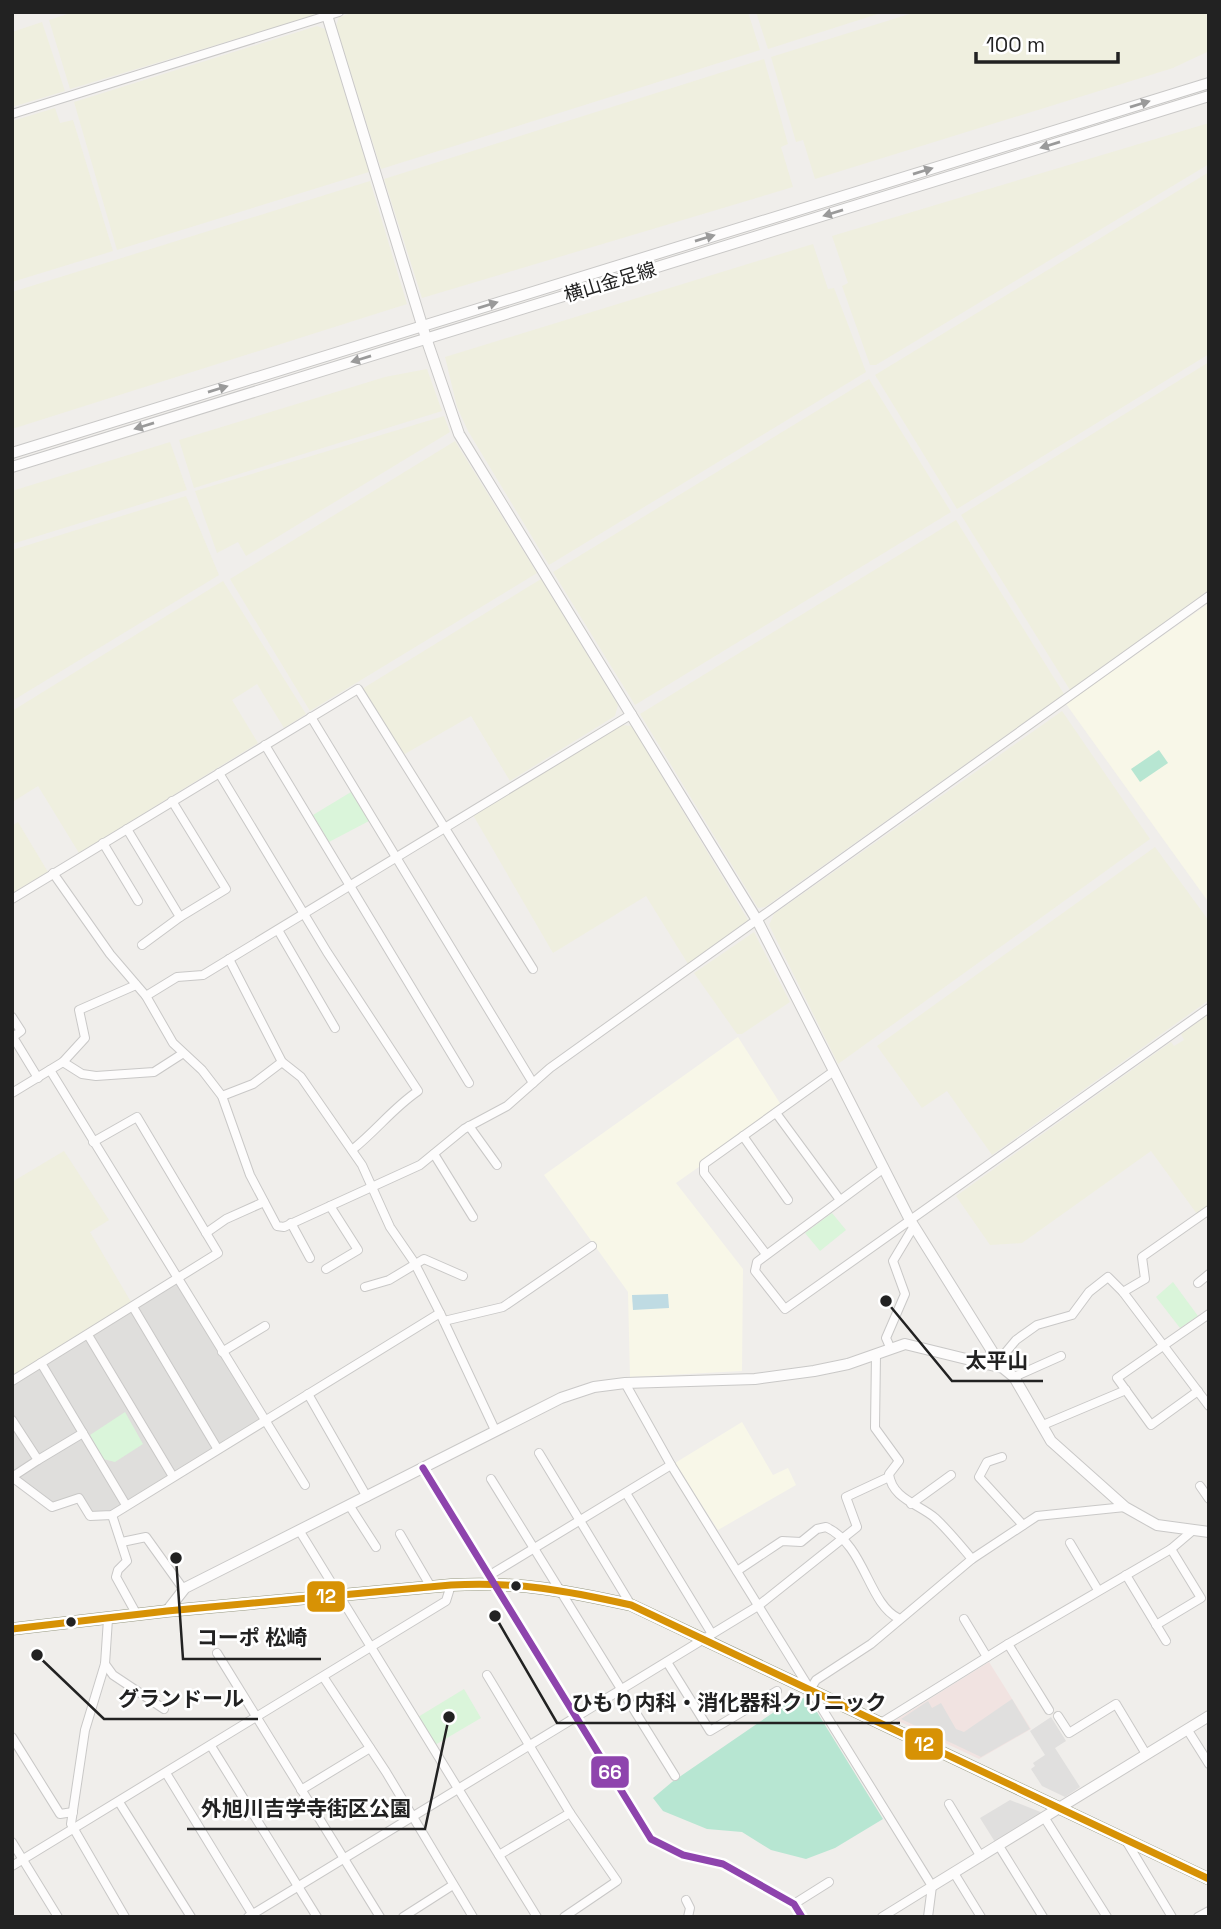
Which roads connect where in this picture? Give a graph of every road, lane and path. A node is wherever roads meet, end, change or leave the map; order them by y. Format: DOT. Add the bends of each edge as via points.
graph roads {
  1 [pos="339,12"];
  2 [pos="326,14"];
  3 [pos="1209,83"];
  4 [pos="1209,96"];
  5 [pos="12,114"];
  6 [pos="423,325"];
  7 [pos="426,338"];
  8 [pos="12,453"];
  9 [pos="12,467"];
  10 [pos="1209,596"];
  11 [pos="632,714"];
  12 [pos="311,718"];
  13 [pos="265,745"];
  14 [pos="219,773"];
  15 [pos="172,801"];
  16 [pos="444,828"];
  17 [pos="127,829"];
  18 [pos="103,844"];
  19 [pos="396,857"];
  20 [pos="53,873"];
  21 [pos="350,884"];
  22 [pos="12,899"];
  23 [pos="138,901"];
  24 [pos="306,913"];
  25 [pos="180,917"];
  26 [pos="757,920"];
  27 [pos="278,930"];
  28 [pos="142,945"];
  29 [pos="229,959"];
  30 [pos="533,969"];
  31 [pos="136,985"];
  32 [pos="146,996"];
  33 [pos="1209,1008"];
  34 [pos="12,1017"];
  35 [pos="335,1028"];
  36 [pos="182,1054"];
  37 [pos="63,1062"];
  38 [pos="282,1062"];
  39 [pos="50,1070"];
  40 [pos="834,1071"];
  41 [pos="38,1077"];
  42 [pos="468,1083"];
  43 [pos="533,1083"];
  44 [pos="12,1093"];
  45 [pos="222,1096"];
  46 [pos="776,1113"];
  47 [pos="470,1126"];
  48 [pos="743,1136"];
  49 [pos="93,1142"];
  50 [pos="352,1150"];
  51 [pos="433,1154"];
  52 [pos="497,1165"];
  53 [pos="884,1168"];
  54 [pos="373,1188"];
  55 [pos="788,1200"];
  56 [pos="840,1200"];
  57 [pos="264,1202"];
  58 [pos="330,1206"];
  59 [pos="1209,1210"];
  60 [pos="473,1217"];
  61 [pos="291,1223"];
  62 [pos="912,1223"];
  63 [pos="206,1233"];
  64 [pos="592,1246"];
  65 [pos="766,1254"];
  66 [pos="310,1258"];
  67 [pos="414,1262"];
  68 [pos="327,1269"];
  69 [pos="1209,1274"];
  70 [pos="463,1276"];
  71 [pos="177,1280"];
  72 [pos="1198,1283"];
  73 [pos="365,1287"];
  74 [pos="1124,1292"];
  75 [pos="133,1307"];
  76 [pos="1208,1316"];
  77 [pos="442,1317"];
  78 [pos="265,1326"];
  79 [pos="88,1335"];
  80 [pos="1165,1346"];
  81 [pos="890,1347"];
  82 [pos="222,1352"];
  83 [pos="876,1354"];
  84 [pos="1061,1356"];
  85 [pos="41,1363"];
  86 [pos="996,1364"];
  87 [pos="1014,1377"];
  88 [pos="12,1381"];
  89 [pos="625,1383"];
  90 [pos="1126,1390"];
  91 [pos="1198,1391"];
  92 [pos="307,1394"];
  93 [pos="1209,1406"];
  94 [pos="12,1420"];
  95 [pos="264,1420"];
  96 [pos="1043,1425"];
  97 [pos="495,1430"];
  98 [pos="83,1433"];
  99 [pos="217,1448"];
  100 [pos="539,1453"];
  101 [pos="1002,1457"];
  102 [pos="38,1460"];
  103 [pos="671,1465"];
  104 [pos="423,1468"];
  105 [pos="172,1475"];
  106 [pos="950,1475"];
  107 [pos="12,1477"];
  108 [pos="889,1477"];
  109 [pos="491,1479"];
  110 [pos="305,1485"];
  111 [pos="1200,1486"];
  112 [pos="626,1493"];
  113 [pos="367,1497"];
  114 [pos="1209,1499"];
  115 [pos="126,1504"];
  116 [pos="911,1504"];
  117 [pos="349,1505"];
  118 [pos="1125,1507"];
  119 [pos="112,1515"];
  120 [pos="582,1522"];
  121 [pos="1023,1525"];
  122 [pos="299,1530"];
  123 [pos="1191,1532"];
  124 [pos="1209,1532"];
  125 [pos="400,1534"];
  126 [pos="844,1539"];
  127 [pos="122,1542"];
  128 [pos="1070,1543"];
  129 [pos="376,1547"];
  130 [pos="534,1549"];
  131 [pos="1171,1549"];
  132 [pos="972,1559"];
  133 [pos="737,1571"];
  134 [pos="1126,1575"];
  135 [pos="491,1579"];
  136 [pos="451,1585"];
  137 [pos="431,1587"];
  138 [pos="559,1589"];
  139 [pos="184,1590"];
  140 [pos="1098,1590"];
  141 [pos="338,1597"];
  142 [pos="631,1605"];
  143 [pos="758,1606"];
  144 [pos="167,1611"];
  145 [pos="137,1615"];
  146 [pos="108,1619"];
  147 [pos="898,1619"];
  148 [pos="964,1619"];
  149 [pos="1156,1625"];
  150 [pos="12,1629"];
  151 [pos="708,1637"];
  152 [pos="1166,1641"];
  153 [pos="1008,1644"];
  154 [pos="371,1649"];
  155 [pos="217,1653"];
  156 [pos="987,1657"];
  157 [pos="667,1662"];
  158 [pos="105,1664"];
  159 [pos="487,1675"];
  160 [pos="324,1678"];
  161 [pos="811,1688"];
  162 [pos="623,1689"];
  163 [pos="777,1691"];
  164 [pos="164,1709"];
  165 [pos="1049,1710"];
  166 [pos="577,1716"];
  167 [pos="1058,1716"];
  168 [pos="1209,1716"];
  169 [pos="256,1718"];
  170 [pos="881,1723"];
  171 [pos="1187,1729"];
  172 [pos="12,1737"];
  173 [pos="530,1745"];
  174 [pos="211,1746"];
  175 [pos="370,1748"];
  176 [pos="1146,1754"];
  177 [pos="1209,1764"];
  178 [pos="166,1773"];
  179 [pos="674,1776"];
  180 [pos="458,1789"];
  181 [pos="301,1790"];
  182 [pos="119,1802"];
  183 [pos="949,1804"];
  184 [pos="1057,1809"];
  185 [pos="73,1812"];
  186 [pos="570,1813"];
  187 [pos="412,1817"];
  188 [pos="1044,1817"];
  189 [pos="73,1830"];
  190 [pos="1123,1837"];
  191 [pos="12,1842"];
  192 [pos="999,1846"];
  193 [pos="499,1855"];
  194 [pos="981,1857"];
  195 [pos="344,1858"];
  196 [pos="23,1860"];
  197 [pos="12,1867"];
  198 [pos="954,1873"];
  199 [pos="1209,1879"];
  200 [pos="830,1882"];
  201 [pos="453,1885"];
  202 [pos="299,1886"];
  203 [pos="932,1886"];
  204 [pos="686,1900"];
  205 [pos="794,1903"];
  206 [pos="1209,1911"];
  207 [pos="251,1916"];
  208 [pos="58,1917"];
  209 [pos="125,1917"];
  210 [pos="191,1917"];
  211 [pos="317,1917"];
  212 [pos="380,1917"];
  213 [pos="403,1917"];
  214 [pos="472,1917"];
  215 [pos="537,1917"];
  216 [pos="564,1917"];
  217 [pos="688,1917"];
  218 [pos="802,1917"];
  219 [pos="882,1917"];
  220 [pos="928,1917"];
  221 [pos="981,1917"];
  222 [pos="1043,1917"];
  223 [pos="1107,1917"];
  224 [pos="1172,1917"];
  225 [pos="1198,1917"];
  1 -- 2 [label="street"];
  2 -- 5 [label="street"];
  2 -- 6 [label="street"];
  6 -- 3 [label="street, 横山金足線, one-way"];
  4 -- 7 [label="street, 横山金足線, one-way"];
  6 -- 7 [label="street"];
  8 -- 6 [label="street, 横山金足線, one-way"];
  7 -- 9 [label="street, 横山金足線, one-way"];
  7 -- 11 [label="street" via="459,433"];
  10 -- 26 [label="street"];
  11 -- 16 [label="street"];
  11 -- 26 [label="street"];
  12 -- 13 [label="street"];
  12 -- 16 [label="street" via="358,689"];
  12 -- 19 [label="street"];
  13 -- 14 [label="street"];
  13 -- 21 [label="street"];
  14 -- 15 [label="street"];
  14 -- 24 [label="street"];
  15 -- 17 [label="street"];
  15 -- 25 [label="street" via="226,889"];
  16 -- 19 [label="street"];
  16 -- 30 [label="street"];
  17 -- 18 [label="street"];
  17 -- 25 [label="street"];
  18 -- 20 [label="street"];
  18 -- 23 [label="street"];
  19 -- 21 [label="street"];
  19 -- 43 [label="street"];
  20 -- 22 [label="street"];
  20 -- 31 [label="street"];
  21 -- 24 [label="street"];
  21 -- 42 [label="street"];
  24 -- 27 [label="street"];
  24 -- 50 [label="street" via="418,1091"];
  25 -- 28 [label="street"];
  26 -- 40 [label="street"];
  26 -- 43 [label="street"];
  27 -- 29 [label="street"];
  27 -- 35 [label="street"];
  29 -- 32 [label="street" via="203,975 177,977"];
  29 -- 38 [label="street"];
  31 -- 32 [label="street"];
  31 -- 37 [label="street" via="79,1010 85,1038"];
  32 -- 36 [label="street"];
  33 -- 62 [label="street"];
  34 -- 41 [label="street" via="21,1031 13,1037"];
  36 -- 37 [label="street" via="154,1072 130,1074 88,1075"];
  36 -- 45 [label="street"];
  37 -- 39 [label="street"];
  38 -- 45 [label="street" via="253,1084"];
  38 -- 50 [label="street" via="301,1077"];
  39 -- 41 [label="street"];
  39 -- 49 [label="street"];
  40 -- 46 [label="street"];
  40 -- 53 [label="street"];
  41 -- 44 [label="street"];
  43 -- 47 [label="street" via="507,1106"];
  45 -- 57 [label="street"];
  46 -- 48 [label="street"];
  46 -- 56 [label="street"];
  47 -- 51 [label="street"];
  47 -- 52 [label="street"];
  48 -- 55 [label="street"];
  48 -- 65 [label="street" via="704,1164 704,1173"];
  49 -- 63 [label="street" via="137,1117"];
  49 -- 71 [label="street"];
  50 -- 54 [label="street"];
  51 -- 54 [label="street"];
  51 -- 60 [label="street"];
  53 -- 56 [label="street"];
  53 -- 62 [label="street"];
  54 -- 58 [label="street"];
  54 -- 67 [label="street" via="390,1227"];
  56 -- 65 [label="street"];
  57 -- 61 [label="street" via="277,1226"];
  57 -- 63 [label="street"];
  58 -- 61 [label="street"];
  58 -- 68 [label="street" via="358,1250"];
  59 -- 74 [label="street" via="1142,1257 1145,1279"];
  61 -- 66 [label="street"];
  62 -- 65 [label="street" via="785,1309 755,1270"];
  62 -- 81 [label="street" via="893,1261 905,1294 886,1338"];
  62 -- 86 [label="street"];
  63 -- 71 [label="street" via="218,1253"];
  64 -- 77 [label="street" via="503,1307"];
  67 -- 70 [label="street" via="424,1259"];
  67 -- 73 [label="street" via="389,1279"];
  67 -- 77 [label="street"];
  69 -- 72 [label="street"];
  71 -- 75 [label="street"];
  71 -- 82 [label="street"];
  74 -- 80 [label="street"];
  74 -- 86 [label="street" via="1108,1276 1072,1315 1037,1325 1016,1340"];
  75 -- 79 [label="street"];
  75 -- 99 [label="street"];
  76 -- 80 [label="street"];
  77 -- 92 [label="street"];
  77 -- 97 [label="street"];
  78 -- 82 [label="street"];
  79 -- 85 [label="street"];
  79 -- 105 [label="street"];
  80 -- 90 [label="street" via="1118,1378"];
  80 -- 91 [label="street"];
  81 -- 83 [label="street"];
  81 -- 86 [label="street" via="915,1344"];
  82 -- 95 [label="street"];
  83 -- 89 [label="street" via="848,1364 755,1379"];
  83 -- 108 [label="street" via="875,1428 899,1461"];
  84 -- 87 [label="street"];
  85 -- 88 [label="street"];
  85 -- 98 [label="street"];
  86 -- 87 [label="street"];
  87 -- 96 [label="street"];
  89 -- 97 [label="street" via="561,1398"];
  89 -- 103 [label="street"];
  90 -- 91 [label="street" via="1151,1425"];
  90 -- 96 [label="street"];
  91 -- 93 [label="street"];
  92 -- 95 [label="street"];
  92 -- 113 [label="street"];
  94 -- 102 [label="street"];
  95 -- 99 [label="street"];
  95 -- 110 [label="street"];
  96 -- 118 [label="street" via="1063,1455"];
  97 -- 104 [label="street"];
  98 -- 102 [label="street"];
  98 -- 115 [label="street"];
  99 -- 105 [label="street"];
  100 -- 120 [label="street"];
  101 -- 121 [label="street" via="987,1462 979,1477"];
  102 -- 107 [label="street"];
  103 -- 112 [label="street"];
  103 -- 133 [label="street"];
  104 -- 113 [label="street"];
  104 -- 135 [label="street"];
  105 -- 115 [label="street"];
  106 -- 116 [label="street"];
  107 -- 119 [label="street" via="51,1507 79,1498 90,1516"];
  108 -- 116 [label="street" via="890,1485"];
  108 -- 126 [label="street" via="846,1497 856,1527"];
  109 -- 130 [label="street"];
  111 -- 114 [label="street"];
  112 -- 120 [label="street"];
  112 -- 151 [label="street"];
  113 -- 117 [label="street"];
  115 -- 119 [label="street"];
  116 -- 132 [label="street" via="931,1515"];
  117 -- 122 [label="street"];
  117 -- 129 [label="street"];
  118 -- 121 [label="street" via="1037,1516"];
  118 -- 123 [label="street" via="1157,1525"];
  119 -- 127 [label="street"];
  120 -- 130 [label="street"];
  120 -- 142 [label="street"];
  121 -- 132 [label="street"];
  122 -- 139 [label="street"];
  122 -- 141 [label="street"];
  123 -- 124 [label="street"];
  123 -- 131 [label="street"];
  125 -- 137 [label="street"];
  126 -- 133 [label="street" via="826,1527 817,1529 801,1542 782,1541"];
  126 -- 143 [label="street"];
  126 -- 147 [label="street"];
  127 -- 139 [label="street" via="146,1536"];
  127 -- 145 [label="street" via="127,1561 117,1570 117,1577"];
  128 -- 140 [label="street"];
  130 -- 135 [label="street"];
  130 -- 138 [label="street"];
  131 -- 134 [label="street"];
  131 -- 149 [label="street" via="1201,1598"];
  132 -- 147 [label="street"];
  133 -- 143 [label="street"];
  134 -- 140 [label="street"];
  134 -- 149 [label="street"];
  135 -- 136 [label="main road"];
  135 -- 138 [label="main road"];
  135 -- 166 [label="street"];
  136 -- 137 [label="main road"];
  136 -- 154 [label="street" via="446,1601"];
  137 -- 141 [label="main road"];
  138 -- 142 [label="main road"];
  138 -- 162 [label="street"];
  139 -- 144 [label="street"];
  140 -- 153 [label="street"];
  141 -- 144 [label="main road"];
  141 -- 154 [label="street"];
  142 -- 151 [label="main road"];
  143 -- 151 [label="street"];
  143 -- 161 [label="street"];
  144 -- 145 [label="main road"];
  145 -- 146 [label="main road"];
  146 -- 150 [label="main road"];
  146 -- 158 [label="street"];
  147 -- 161 [label="street"];
  148 -- 156 [label="street"];
  149 -- 152 [label="street"];
  151 -- 157 [label="street"];
  151 -- 161 [label="main road"];
  153 -- 156 [label="street"];
  153 -- 165 [label="street"];
  154 -- 160 [label="street"];
  154 -- 180 [label="street"];
  155 -- 169 [label="street"];
  156 -- 170 [label="street"];
  157 -- 162 [label="street"];
  157 -- 163 [label="street" via="710,1731"];
  158 -- 164 [label="street" via="113,1675"];
  158 -- 185 [label="street" via="85,1730"];
  159 -- 173 [label="street"];
  160 -- 169 [label="street"];
  160 -- 175 [label="street"];
  161 -- 170 [label="main road"];
  161 -- 203 [label="street"];
  162 -- 166 [label="street"];
  162 -- 179 [label="street"];
  166 -- 173 [label="street"];
  166 -- 205 [label="street" via="651,1839 683,1855 723,1864"];
  167 -- 176 [label="street" via="1069,1733 1116,1704"];
  168 -- 171 [label="street"];
  169 -- 174 [label="street"];
  169 -- 181 [label="street"];
  170 -- 184 [label="main road"];
  171 -- 176 [label="street"];
  171 -- 177 [label="street"];
  172 -- 185 [label="street" via="60,1814"];
  173 -- 180 [label="street"];
  173 -- 186 [label="street"];
  174 -- 178 [label="street"];
  174 -- 202 [label="street"];
  175 -- 181 [label="street"];
  175 -- 187 [label="street"];
  176 -- 184 [label="street"];
  178 -- 182 [label="street"];
  178 -- 207 [label="street"];
  180 -- 187 [label="street"];
  180 -- 193 [label="street"];
  181 -- 195 [label="street"];
  182 -- 189 [label="street"];
  182 -- 210 [label="street"];
  183 -- 194 [label="street"];
  184 -- 188 [label="street"];
  184 -- 190 [label="main road"];
  185 -- 189 [label="street"];
  186 -- 193 [label="street"];
  186 -- 216 [label="street" via="617,1881"];
  187 -- 195 [label="street"];
  187 -- 201 [label="street"];
  188 -- 192 [label="street"];
  188 -- 223 [label="street"];
  189 -- 196 [label="street"];
  189 -- 209 [label="street"];
  190 -- 199 [label="main road"];
  190 -- 224 [label="street"];
  191 -- 196 [label="street"];
  192 -- 194 [label="street"];
  192 -- 222 [label="street"];
  193 -- 215 [label="street"];
  194 -- 198 [label="street"];
  195 -- 202 [label="street"];
  195 -- 212 [label="street"];
  196 -- 197 [label="street"];
  196 -- 208 [label="street"];
  198 -- 203 [label="street"];
  198 -- 221 [label="street"];
  200 -- 205 [label="street"];
  201 -- 213 [label="street"];
  201 -- 214 [label="street"];
  202 -- 207 [label="street"];
  202 -- 211 [label="street"];
  203 -- 219 [label="street"];
  203 -- 220 [label="street"];
  204 -- 217 [label="street"];
  205 -- 218 [label="street"];
  206 -- 225 [label="street"];
}
